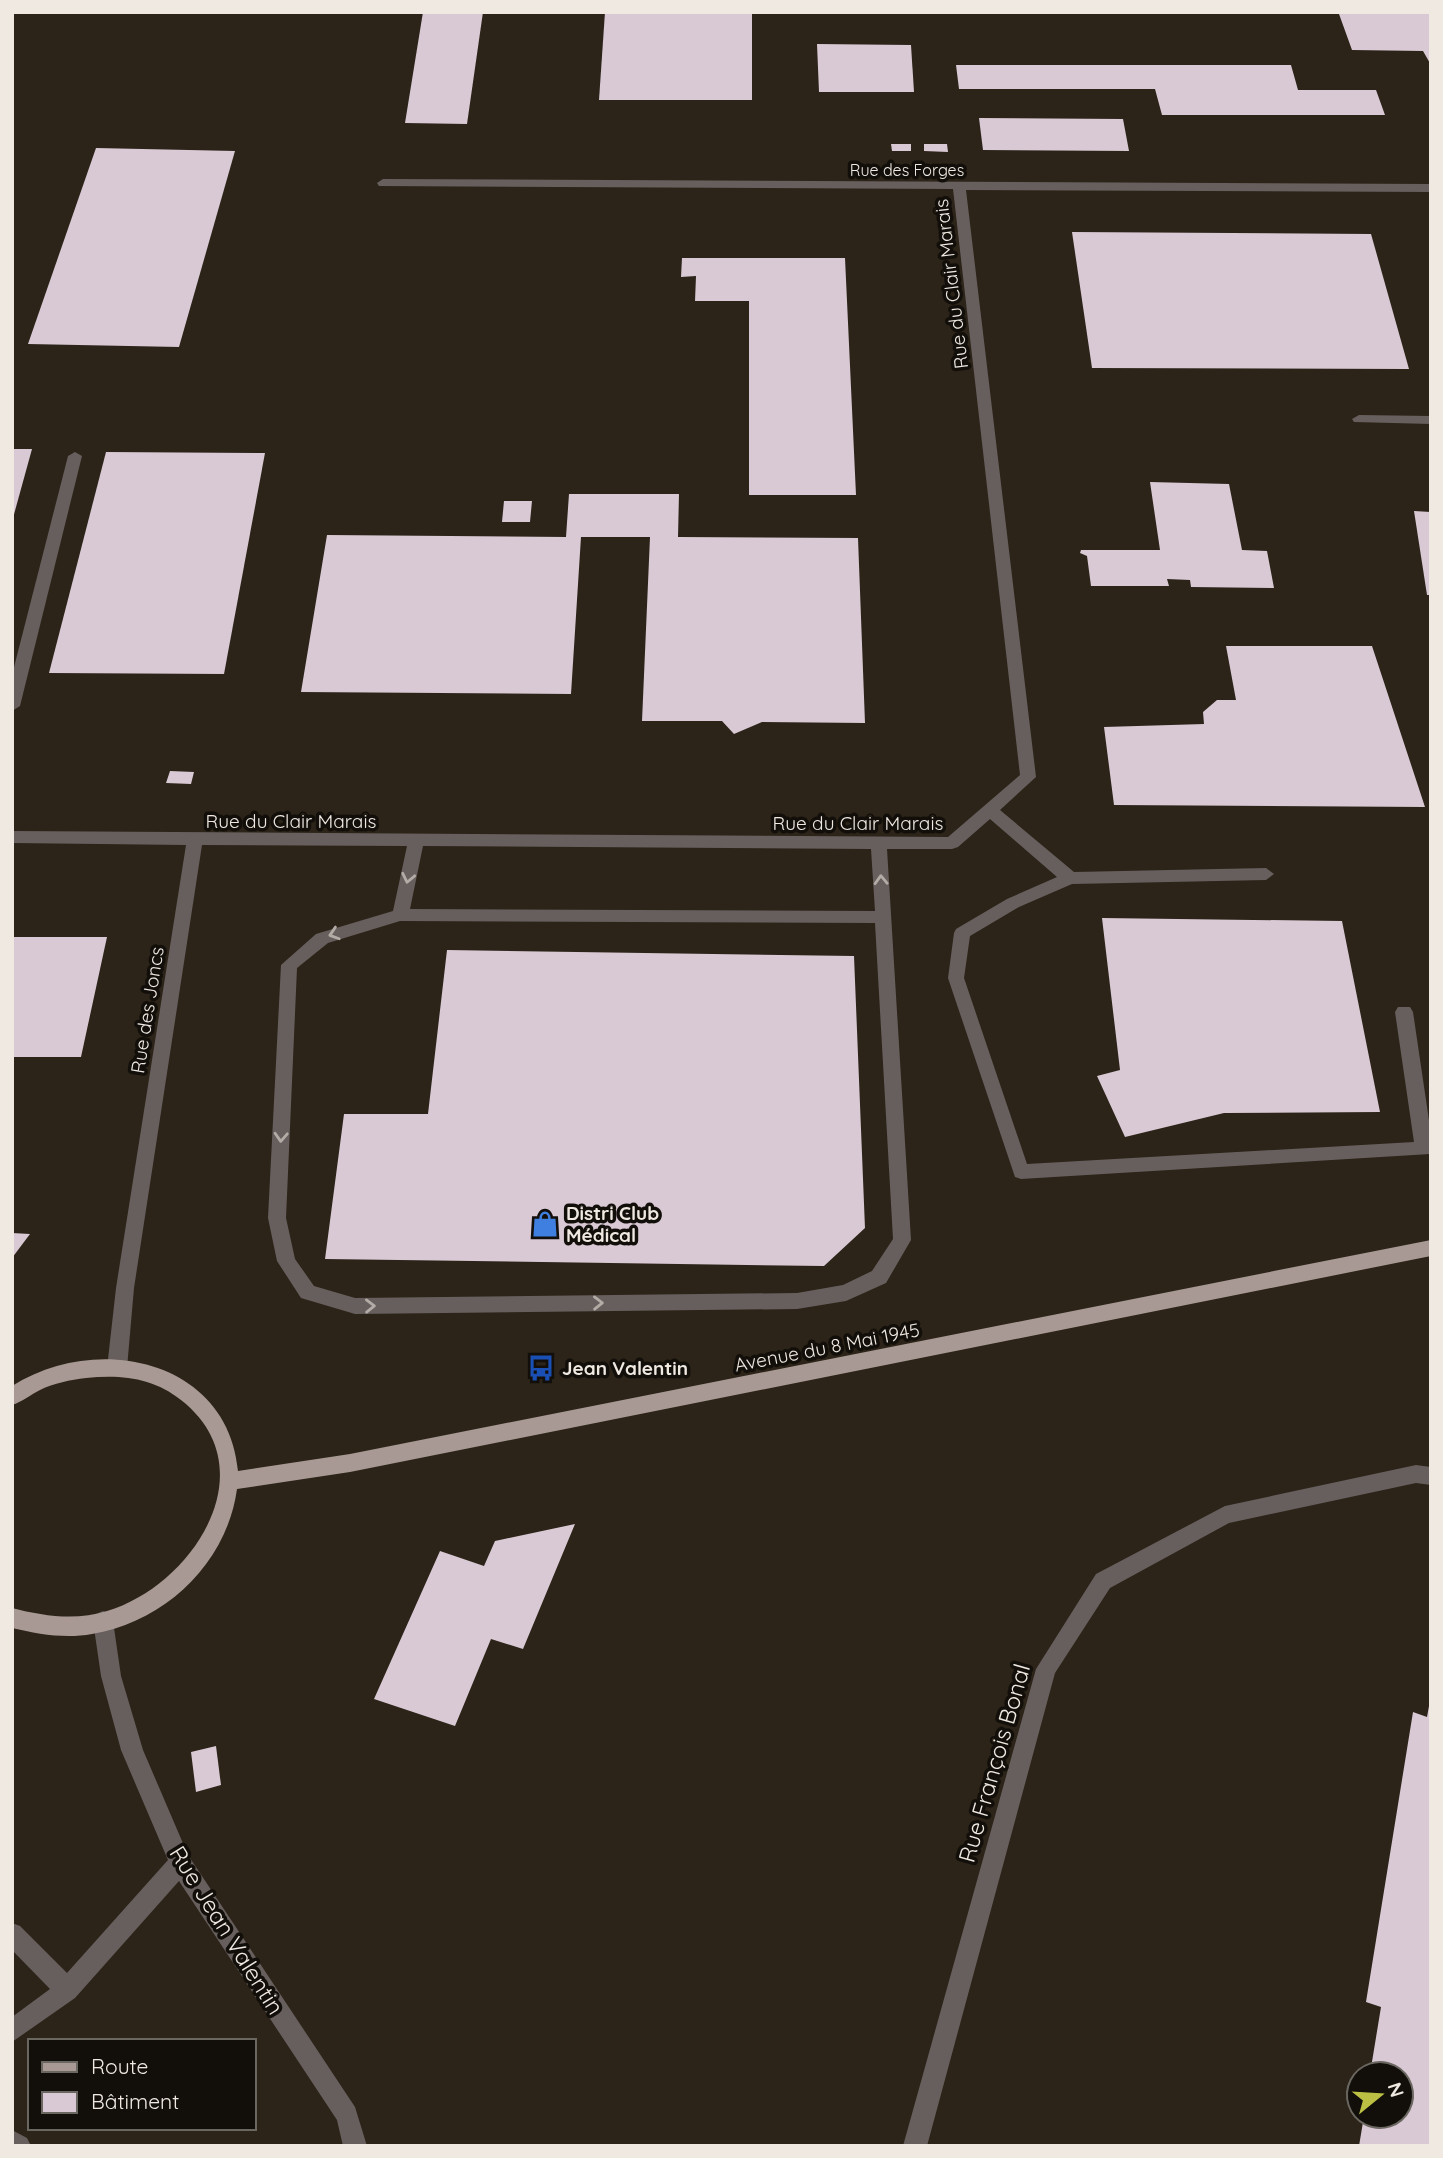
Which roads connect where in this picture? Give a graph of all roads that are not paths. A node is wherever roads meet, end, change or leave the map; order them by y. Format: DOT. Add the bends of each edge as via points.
graph roads {
  1 [pos="383,183"];
  2 [pos="959,187"];
  3 [pos="1431,188"];
  4 [pos="1359,419"];
  5 [pos="1431,421"];
  6 [pos="75,456"];
  7 [pos="12,706"];
  8 [pos="990,811"];
  9 [pos="12,837"];
  10 [pos="195,839"];
  11 [pos="416,840"];
  12 [pos="879,843"];
  13 [pos="1266,874"];
  14 [pos="1070,878"];
  15 [pos="400,915"];
  16 [pos="882,917"];
  17 [pos="1404,1012"];
  18 [pos="1431,1248"];
  19 [pos="117,1368"];
  20 [pos="12,1397"];
  21 [pos="1431,1476"];
  22 [pos="230,1481"];
  23 [pos="12,1618"];
  24 [pos="103,1621"];
  25 [pos="180,1863"];
  26 [pos="12,1934"];
  27 [pos="67,1990"];
  28 [pos="12,2032"];
  29 [pos="12,2142"];
  30 [pos="19,2146"];
  31 [pos="355,2146"];
  32 [pos="915,2146"];
  1 -- 2 [label="street, Rue des Forges"];
  2 -- 3 [label="street, Rue des Forges"];
  2 -- 8 [label="street, Rue du Clair Marais" via="1028,777"];
  4 -- 5 [label="street"];
  6 -- 7 [label="street"];
  8 -- 12 [label="street, Rue du Clair Marais" via="953,843"];
  8 -- 14 [label="street"];
  9 -- 10 [label="street"];
  10 -- 11 [label="street, Rue du Clair Marais"];
  10 -- 19 [label="street, Rue des Joncs" via="125,1288"];
  11 -- 12 [label="street, Rue du Clair Marais"];
  11 -- 15 [label="street, one-way"];
  16 -- 12 [label="street, one-way"];
  13 -- 14 [label="street"];
  14 -- 17 [label="street" via="1013,903 962,933 956,978 1021,1172 1424,1149"];
  15 -- 16 [label="street"];
  15 -- 16 [label="street, one-way" via="321,938 289,965 276,1218 286,1261 307,1292 355,1306 797,1301 846,1293 879,1277 902,1240"];
  18 -- 22 [label="main road, Avenue du 8 Mai 1945" via="350,1463"];
  19 -- 20 [label="main road" via="52,1376"];
  19 -- 22 [label="main road" via="163,1377 192,1394 214,1419 226,1448"];
  21 -- 32 [label="street, Rue François Bonal" via="1416,1474 1225,1515 1103,1581 1046,1669"];
  22 -- 24 [label="main road" via="224,1514 208,1548 183,1577 151,1602"];
  23 -- 24 [label="main road" via="40,1625"];
  24 -- 25 [label="street, Rue Jean Valentin" via="111,1676 132,1750"];
  25 -- 27 [label="street"];
  25 -- 31 [label="street, Rue Jean Valentin" via="347,2115"];
  26 -- 27 [label="street"];
  27 -- 28 [label="street"];
  29 -- 30 [label="street"];
}
